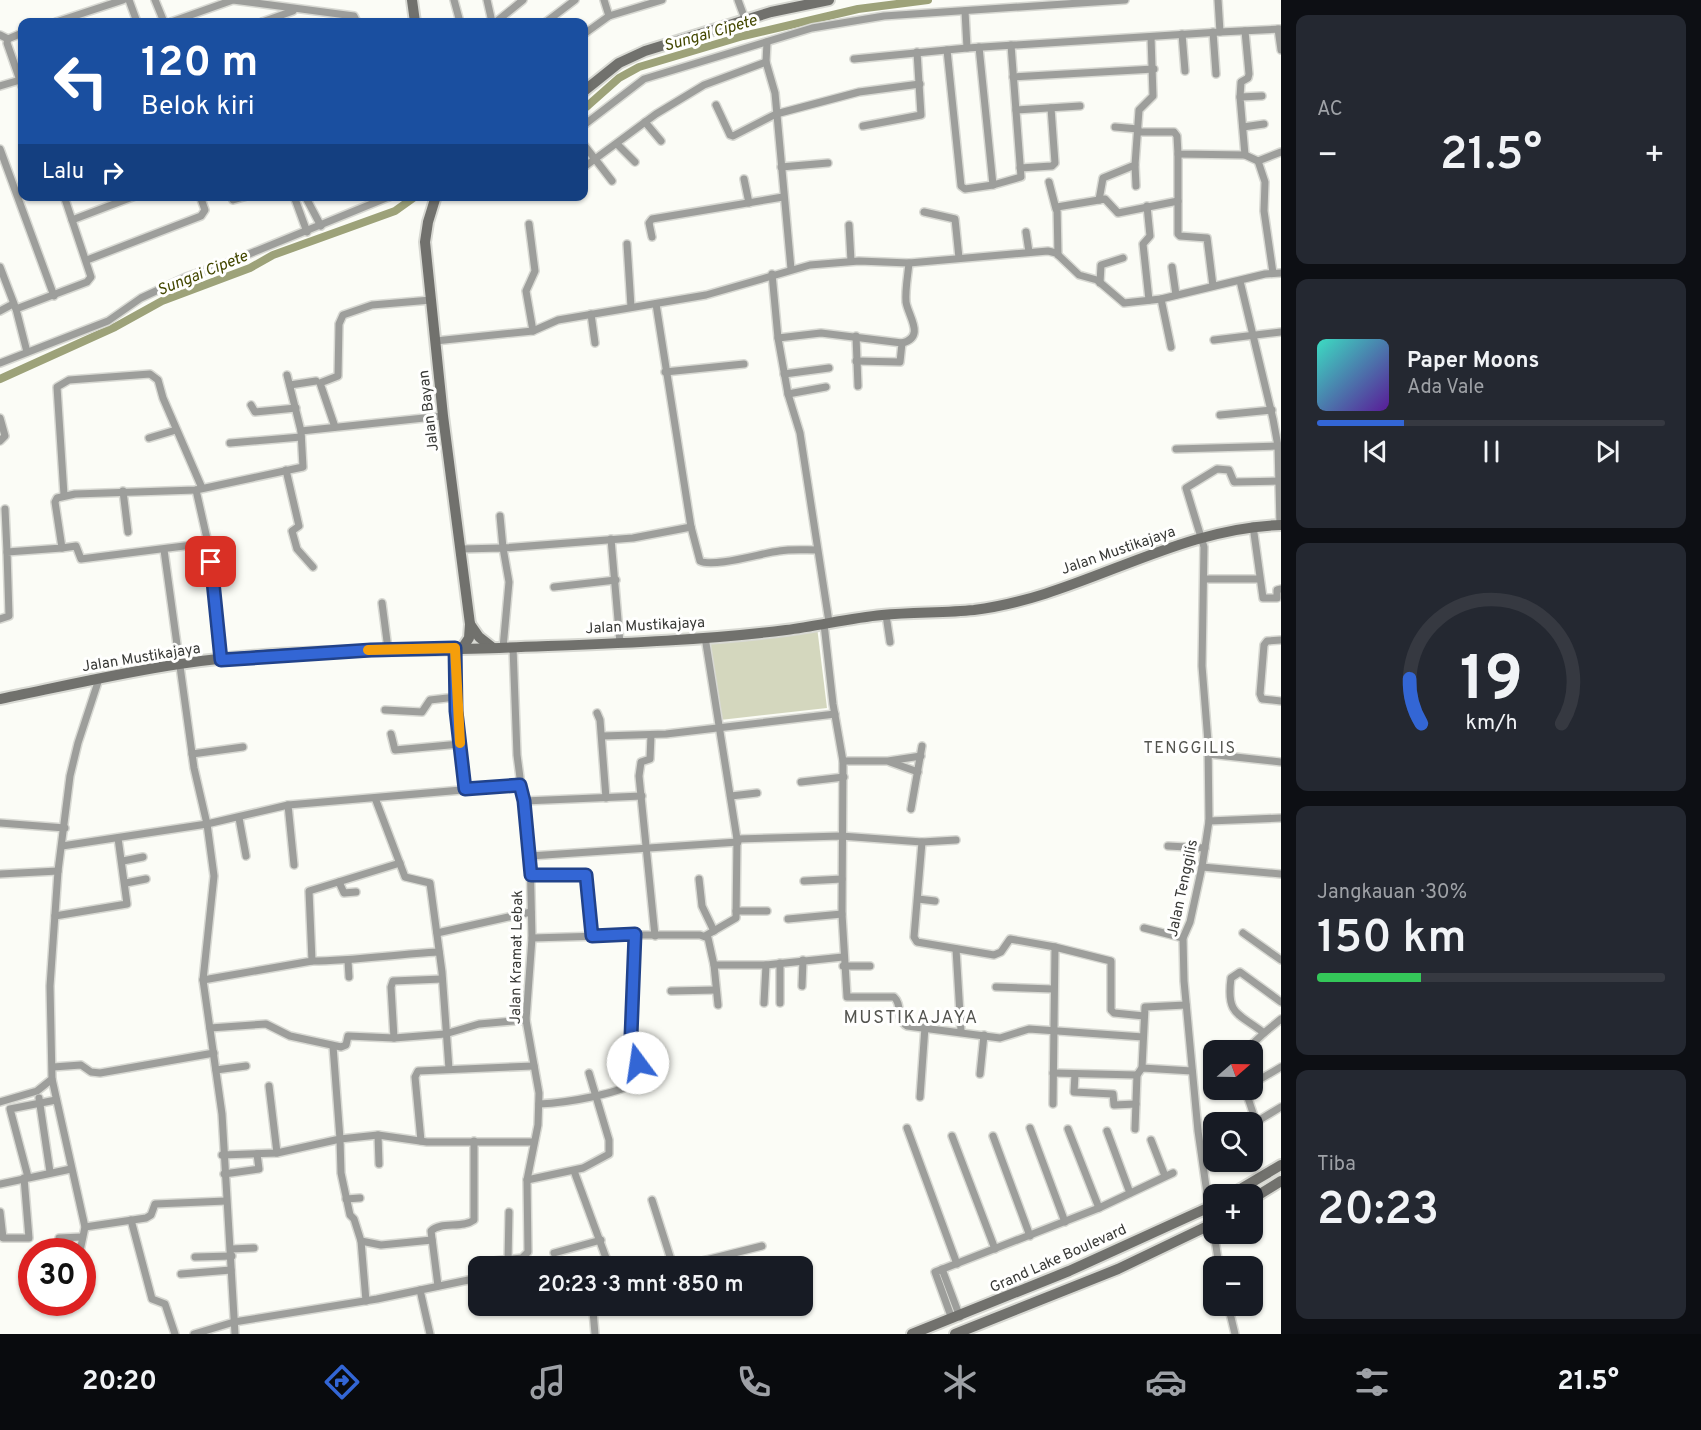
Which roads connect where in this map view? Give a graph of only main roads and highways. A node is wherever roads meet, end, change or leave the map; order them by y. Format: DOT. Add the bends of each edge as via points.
graph roads {
  1 [pos="412,0"];
  2 [pos="829,0"];
  3 [pos="414,18"];
  4 [pos="588,88"];
  5 [pos="435,201"];
  6 [pos="1280,525"];
  7 [pos="470,624"];
  8 [pos="459,647"];
  9 [pos="503,647"];
  10 [pos="0,699"];
  11 [pos="1280,1168"];
  12 [pos="1281,1181"];
  13 [pos="1250,1184"];
  14 [pos="1263,1192"];
  15 [pos="1203,1210"];
  16 [pos="1203,1231"];
  17 [pos="1109,1253"];
  18 [pos="1118,1269"];
  19 [pos="912,1334"];
  20 [pos="955,1334"];
  1 -- 3 [label="main road"];
  2 -- 4 [label="main road" via="745,19 619,63"];
  5 -- 7 [label="main road, Jalan Bayan" via="426,233 431,300"];
  6 -- 9 [label="main road, Jalan Mustikajaya" via="1253,526 1203,537 1041,593 974,610 886,615 705,637"];
  7 -- 8 [label="main road, Jalan Bayan" via="469,638"];
  7 -- 9 [label="main road" via="479,637"];
  8 -- 9 [label="main road, Jalan Mustikajaya"];
  8 -- 10 [label="main road, Jalan Mustikajaya" via="180,664"];
  11 -- 13 [label="main road"];
  12 -- 14 [label="main road"];
  15 -- 17 [label="main road, Grand Lake Boulevard"];
  16 -- 18 [label="main road, Grand Lake Boulevard"];
  17 -- 18 [label="main road"];
  17 -- 19 [label="main road, Grand Lake Boulevard"];
  18 -- 20 [label="main road, Grand Lake Boulevard"];
}
